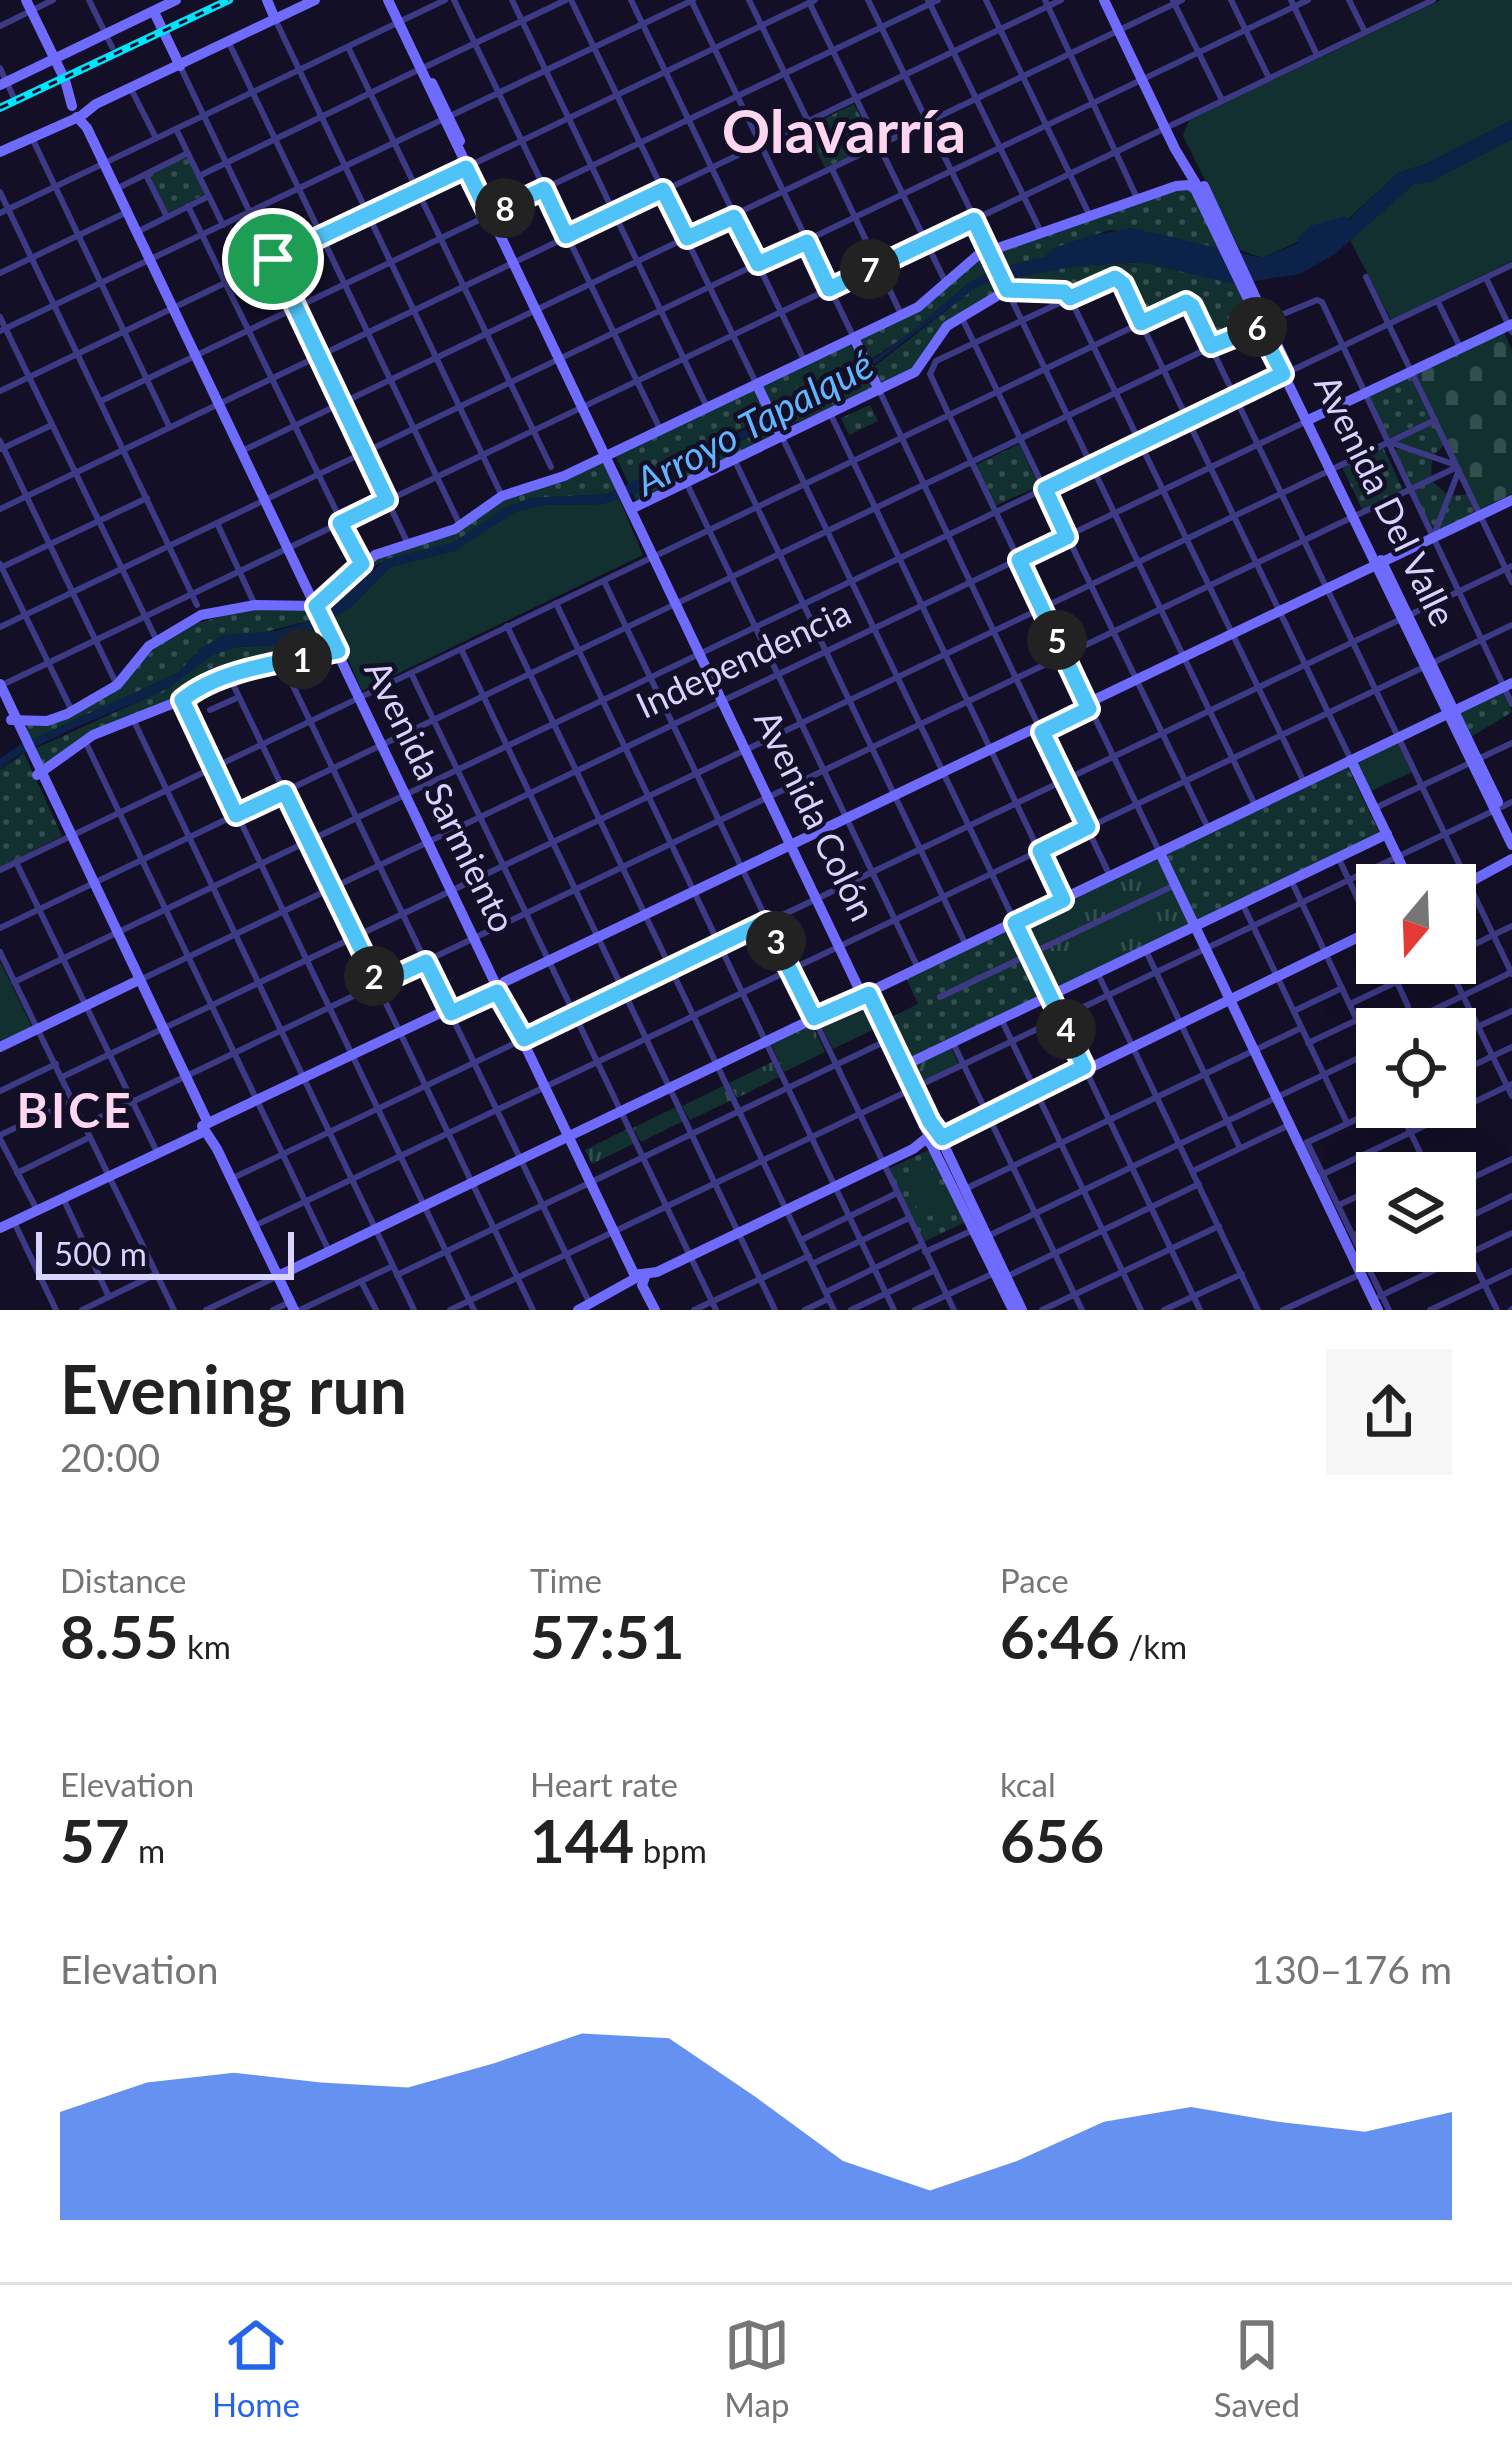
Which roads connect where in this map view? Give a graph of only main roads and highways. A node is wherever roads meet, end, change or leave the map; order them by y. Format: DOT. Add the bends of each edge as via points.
graph roads {
  1 [pos="176,0"];
  2 [pos="267,0"];
  3 [pos="302,0"];
  4 [pos="315,0"];
  5 [pos="387,0"];
  6 [pos="1108,0"];
  7 [pos="31,5"];
  8 [pos="151,6"];
  9 [pos="274,16"];
  10 [pos="56,57"];
  11 [pos="179,63"];
  12 [pos="3,84"];
  13 [pos="78,110"];
  14 [pos="1168,126"];
  15 [pos="0,148"];
  16 [pos="1175,149"];
  17 [pos="1176,186"];
  18 [pos="129,210"];
  19 [pos="1225,242"];
  20 [pos="990,252"];
  21 [pos="152,258"];
  22 [pos="1247,288"];
  23 [pos="1007,290"];
  24 [pos="1257,309"];
  25 [pos="1511,327"];
  26 [pos="1266,330"];
  27 [pos="1242,332"];
  28 [pos="854,338"];
  29 [pos="915,372"];
  30 [pos="1286,373"];
  31 [pos="931,374"];
  32 [pos="757,385"];
  33 [pos="876,385"];
  34 [pos="1309,420"];
  35 [pos="780,433"];
  36 [pos="609,456"];
  37 [pos="570,473"];
  38 [pos="540,484"];
  39 [pos="1512,503"];
  40 [pos="632,505"];
  41 [pos="1380,566"];
  42 [pos="320,606"];
  43 [pos="338,647"];
  44 [pos="0,685"];
  45 [pos="1508,685"];
  46 [pos="0,697"];
  47 [pos="1451,712"];
  48 [pos="13,719"];
  49 [pos="33,720"];
  50 [pos="21,733"];
  51 [pos="1351,760"];
  52 [pos="36,769"];
  53 [pos="1502,807"];
  54 [pos="1512,833"];
  55 [pos="1387,834"];
  56 [pos="1512,845"];
  57 [pos="795,847"];
  58 [pos="1160,853"];
  59 [pos="1401,864"];
  60 [pos="1508,864"];
  61 [pos="1476,880"];
  62 [pos="1015,923"];
  63 [pos="1196,927"];
  64 [pos="1356,941"];
  65 [pos="137,981"];
  66 [pos="501,988"];
  67 [pos="866,994"];
  68 [pos="1050,997"];
  69 [pos="1230,1000"];
  70 [pos="0,1047"];
  71 [pos="900,1067"];
  72 [pos="1085,1069"];
  73 [pos="208,1128"];
  74 [pos="572,1132"];
  75 [pos="935,1138"];
  76 [pos="0,1228"];
  77 [pos="278,1276"];
  78 [pos="639,1279"];
  79 [pos="1378,1301"];
  80 [pos="295,1307"];
  81 [pos="584,1307"];
  82 [pos="655,1310"];
  83 [pos="1018,1310"];
  1 -- 8 [label="main road"];
  2 -- 9 [label="main road"];
  3 -- 9 [label="main road"];
  4 -- 9 [label="main road"];
  5 -- 36 [label="main road, Avenida Colón"];
  6 -- 14 [label="main road, Avenida Del Valle"];
  7 -- 10 [label="main road, Avenida Sarmiento"];
  8 -- 10 [label="main road"];
  8 -- 11 [label="main road"];
  9 -- 11 [label="main road"];
  9 -- 11 [label="main road"];
  10 -- 12 [label="main road"];
  10 -- 13 [label="main road, Avenida Sarmiento"];
  11 -- 13 [label="main road"];
  11 -- 13 [label="main road"];
  13 -- 15 [label="main road"];
  13 -- 15 [label="main road"];
  13 -- 18 [label="main road, Avenida Sarmiento"];
  14 -- 16 [label="main road, Avenida Del Valle"];
  14 -- 19 [label="main road, Avenida Del Valle"];
  16 -- 17 [label="main road" via="1186,174"];
  16 -- 19 [label="main road, Avenida Del Valle"];
  17 -- 19 [label="main road, Avenida Del Valle" via="1195,189"];
  17 -- 20 [label="main road"];
  18 -- 21 [label="main road, Avenida Sarmiento"];
  18 -- 21 [label="main road, Avenida Sarmiento"];
  19 -- 22 [label="main road, Avenida Del Valle"];
  20 -- 23 [label="main road"];
  20 -- 28 [label="main road" via="922,304"];
  21 -- 42 [label="main road, Avenida Sarmiento"];
  22 -- 24 [label="main road, Avenida Del Valle"];
  22 -- 30 [label="main road, Avenida Del Valle"];
  23 -- 27 [label="main road" via="1070,298 1116,278 1141,323 1188,303 1211,346"];
  23 -- 29 [label="main road" via="939,334 932,358"];
  24 -- 26 [label="main road, Avenida Del Valle"];
  24 -- 26 [label="main road" via="1276,317"];
  24 -- 27 [label="main road"];
  25 -- 34 [label="main road, Independencia"];
  26 -- 27 [label="main road"];
  26 -- 30 [label="main road, Avenida Del Valle"];
  28 -- 32 [label="main road"];
  28 -- 33 [label="main road"];
  29 -- 31 [label="main road"];
  29 -- 33 [label="main road"];
  30 -- 34 [label="main road, Avenida Del Valle"];
  32 -- 35 [label="main road"];
  32 -- 36 [label="main road"];
  33 -- 35 [label="main road"];
  34 -- 41 [label="main road, Avenida Del Valle"];
  35 -- 40 [label="main road"];
  36 -- 37 [label="main road"];
  36 -- 40 [label="main road, Avenida Colón"];
  37 -- 38 [label="main road"];
  37 -- 38 [label="main road" via="551,467 553,477"];
  38 -- 42 [label="main road" via="362,564"];
  39 -- 41 [label="main road"];
  40 -- 57 [label="main road, Avenida Colón"];
  41 -- 47 [label="main road, Avenida Del Valle"];
  41 -- 57 [label="main road"];
  42 -- 43 [label="main road, Avenida Sarmiento"];
  42 -- 49 [label="main road" via="195,606 117,685 51,720"];
  43 -- 52 [label="main road" via="198,688"];
  43 -- 66 [label="main road, Avenida Sarmiento"];
  44 -- 48 [label="main road"];
  45 -- 47 [label="main road"];
  46 -- 48 [label="main road"];
  47 -- 51 [label="main road"];
  47 -- 53 [label="main road, Avenida Del Valle"];
  48 -- 49 [label="main road"];
  48 -- 50 [label="main road"];
  49 -- 50 [label="main road"];
  50 -- 52 [label="main road"];
  51 -- 55 [label="main road"];
  51 -- 58 [label="main road"];
  52 -- 65 [label="main road"];
  53 -- 54 [label="main road, Avenida Del Valle"];
  53 -- 56 [label="main road, Avenida Del Valle"];
  55 -- 59 [label="main road"];
  55 -- 63 [label="main road"];
  57 -- 66 [label="main road"];
  57 -- 67 [label="main road, Avenida Colón"];
  58 -- 62 [label="main road"];
  58 -- 63 [label="main road"];
  60 -- 61 [label="main road"];
  62 -- 67 [label="main road"];
  62 -- 68 [label="main road"];
  63 -- 68 [label="main road"];
  63 -- 69 [label="main road"];
  64 -- 69 [label="main road"];
  65 -- 70 [label="main road, Independencia"];
  65 -- 73 [label="main road"];
  66 -- 73 [label="main road"];
  66 -- 74 [label="main road, Avenida Sarmiento"];
  67 -- 71 [label="main road, Avenida Colón"];
  67 -- 74 [label="main road"];
  68 -- 71 [label="main road"];
  68 -- 72 [label="main road"];
  69 -- 72 [label="main road"];
  69 -- 79 [label="main road"];
  71 -- 75 [label="main road, Avenida Colón"];
  72 -- 75 [label="main road"];
  73 -- 76 [label="main road"];
  73 -- 77 [label="main road"];
  74 -- 77 [label="main road"];
  74 -- 78 [label="main road, Avenida Sarmiento"];
  75 -- 78 [label="main road"];
  75 -- 83 [label="main road, Avenida Colón"];
  77 -- 80 [label="main road"];
  78 -- 81 [label="main road"];
  78 -- 82 [label="main road, Avenida Sarmiento"];
}
